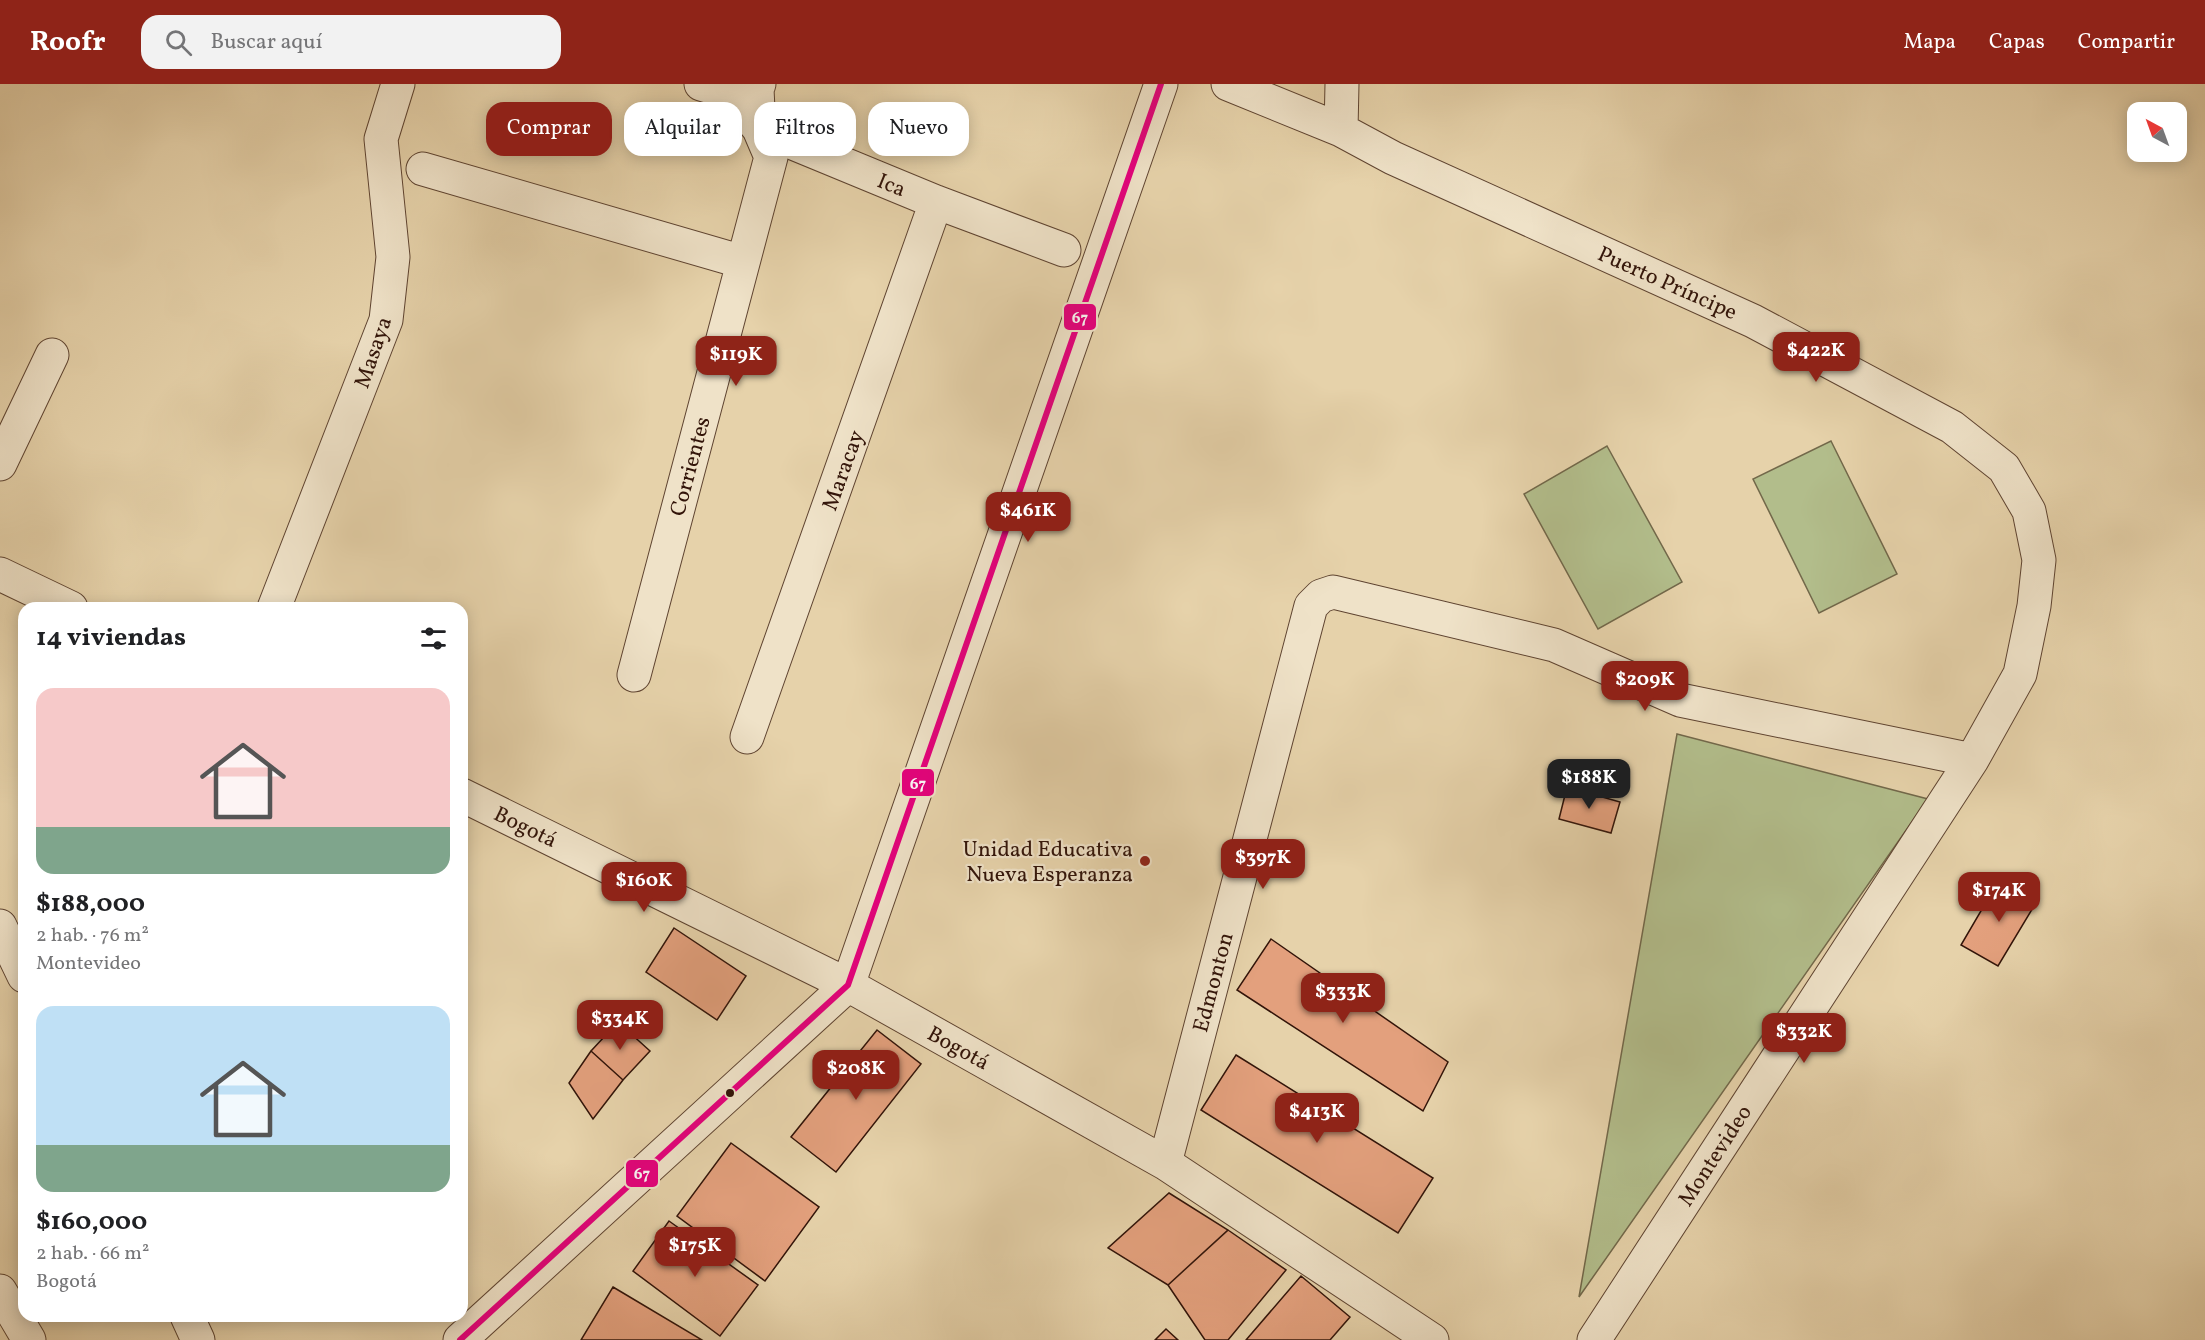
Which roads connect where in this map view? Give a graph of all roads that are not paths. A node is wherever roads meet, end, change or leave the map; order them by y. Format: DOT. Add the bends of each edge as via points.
graph roads {
  1 [pos="398,84"];
  2 [pos="701,84"];
  3 [pos="759,84"];
  4 [pos="1161,84"];
  5 [pos="1228,84"];
  6 [pos="1342,84"];
  7 [pos="757,102"];
  8 [pos="754,123"];
  9 [pos="1341,130"];
  10 [pos="771,156"];
  11 [pos="824,156"];
  12 [pos="423,169"];
  13 [pos="936,202"];
  14 [pos="1064,250"];
  15 [pos="743,262"];
  16 [pos="52,356"];
  17 [pos="0,464"];
  18 [pos="0,574"];
  19 [pos="58,602"];
  20 [pos="276,602"];
  21 [pos="634,675"];
  22 [pos="747,737"];
  23 [pos="1972,760"];
  24 [pos="468,798"];
  25 [pos="0,926"];
  26 [pos="18,964"];
  27 [pos="848,985"];
  28 [pos="1165,1163"];
  29 [pos="0,1290"];
  30 [pos="18,1321"];
  31 [pos="19,1322"];
  32 [pos="190,1322"];
  33 [pos="29,1340"];
  34 [pos="198,1340"];
  35 [pos="460,1340"];
  36 [pos="1432,1340"];
  37 [pos="1593,1340"];
  1 -- 20 [label="street, Masaya" via="381,139 393,257 386,320"];
  2 -- 8 [label="street, Ica" via="730,93"];
  3 -- 7 [label="street, Corrientes"];
  4 -- 27 [label="street"];
  5 -- 9 [label="street, Puerto Príncipe"];
  6 -- 9 [label="street"];
  9 -- 23 [label="street, Puerto Príncipe" via="1393,158 1753,321 1952,427 2004,468 2029,511 2038,572 2020,674"];
  10 -- 15 [label="street, Corrientes"];
  11 -- 13 [label="street, Ica"];
  12 -- 15 [label="street"];
  13 -- 14 [label="street, Ica"];
  13 -- 22 [label="street, Maracay"];
  15 -- 21 [label="street, Corrientes"];
  16 -- 17 [label="street"];
  18 -- 19 [label="street"];
  23 -- 28 [label="street, Edmonton" via="1680,700 1554,645 1332,592 1321,596 1311,606"];
  23 -- 37 [label="street, Montevideo"];
  24 -- 27 [label="street, Bogotá"];
  25 -- 26 [label="street"];
  27 -- 28 [label="street, Bogotá"];
  27 -- 35 [label="street"];
  28 -- 36 [label="street, Bogotá"];
  29 -- 30 [label="street"];
  31 -- 33 [label="street"];
  32 -- 34 [label="street"];
}
